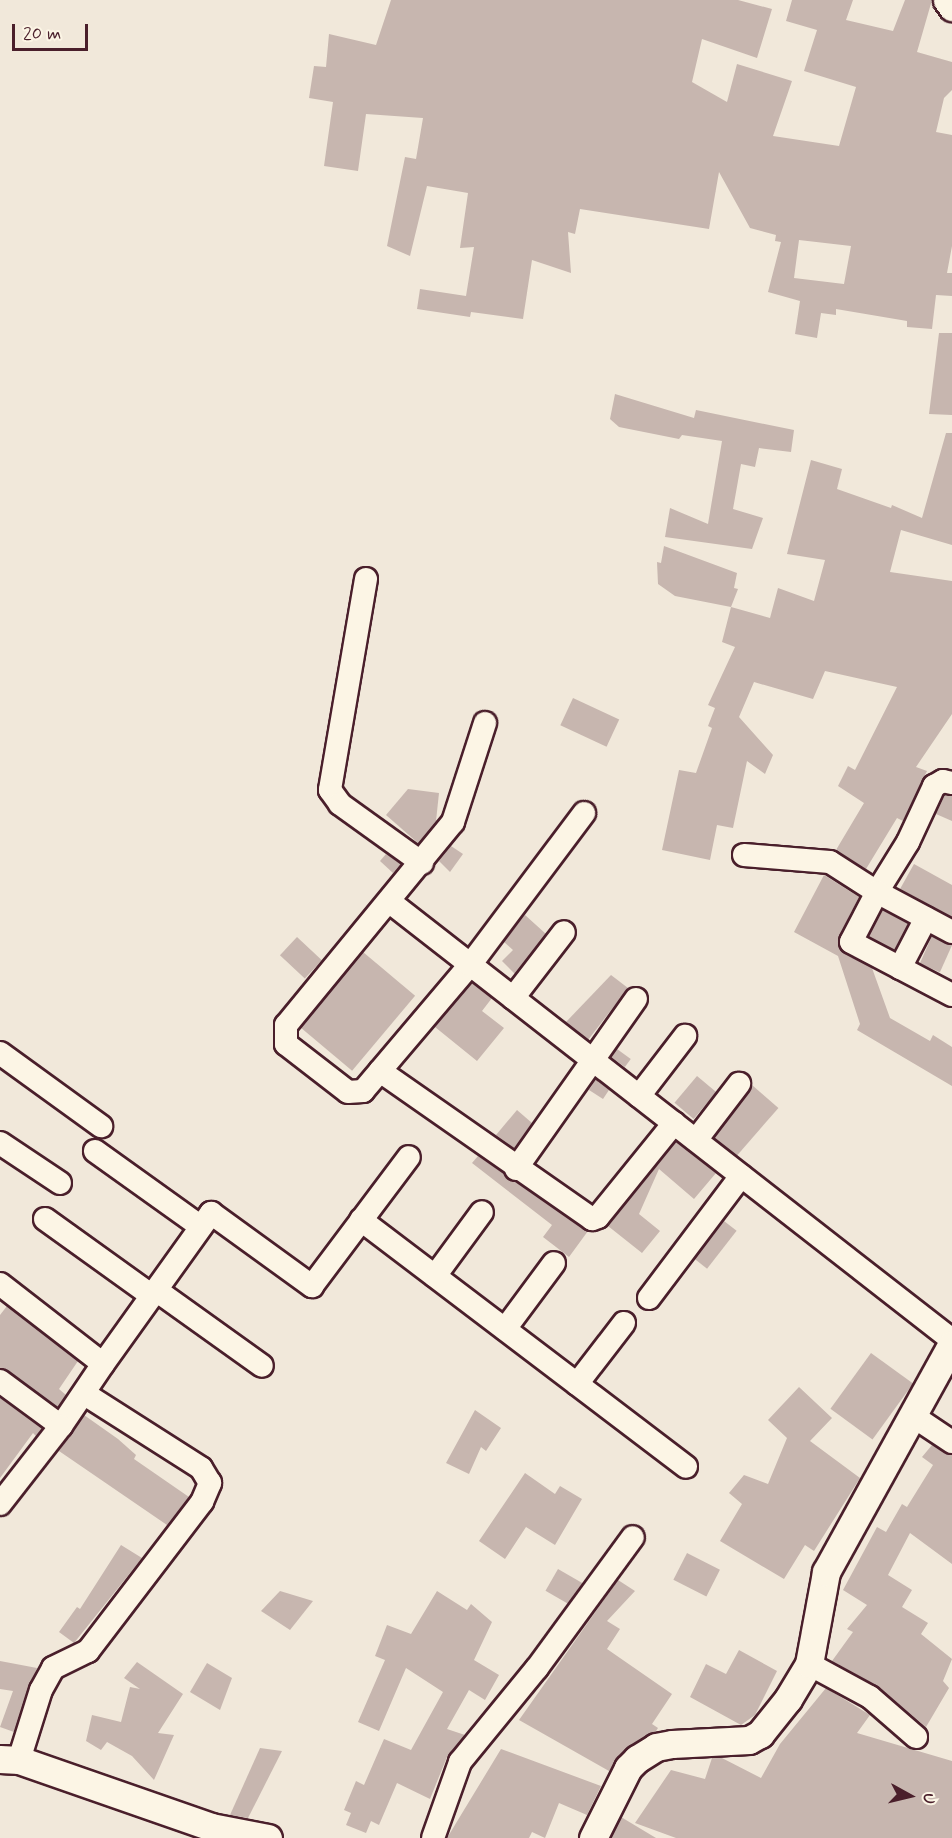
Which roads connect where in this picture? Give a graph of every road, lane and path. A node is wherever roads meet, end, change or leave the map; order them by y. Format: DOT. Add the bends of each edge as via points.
graph roads {
  1 [pos="947,0"];
  2 [pos="952,7"];
  3 [pos="366,579"];
  4 [pos="485,723"];
  5 [pos="952,783"];
  6 [pos="584,813"];
  7 [pos="744,855"];
  8 [pos="422,863"];
  9 [pos="877,892"];
  10 [pos="390,902"];
  11 [pos="926,918"];
  12 [pos="564,932"];
  13 [pos="952,932"];
  14 [pos="470,964"];
  15 [pos="900,968"];
  16 [pos="952,995"];
  17 [pos="513,998"];
  18 [pos="636,999"];
  19 [pos="685,1036"];
  20 [pos="0,1053"];
  21 [pos="591,1059"];
  22 [pos="380,1071"];
  23 [pos="740,1084"];
  24 [pos="639,1096"];
  25 [pos="674,1123"];
  26 [pos="101,1126"];
  27 [pos="696,1140"];
  28 [pos="0,1143"];
  29 [pos="95,1151"];
  30 [pos="409,1157"];
  31 [pos="516,1168"];
  32 [pos="741,1176"];
  33 [pos="60,1183"];
  34 [pos="482,1212"];
  35 [pos="45,1219"];
  36 [pos="361,1220"];
  37 [pos="201,1227"];
  38 [pos="554,1263"];
  39 [pos="435,1276"];
  40 [pos="0,1284"];
  41 [pos="154,1293"];
  42 [pos="649,1298"];
  43 [pos="624,1323"];
  44 [pos="505,1329"];
  45 [pos="952,1342"];
  46 [pos="103,1364"];
  47 [pos="262,1366"];
  48 [pos="0,1381"];
  49 [pos="577,1384"];
  50 [pos="85,1394"];
  51 [pos="913,1416"];
  52 [pos="61,1426"];
  53 [pos="952,1442"];
  54 [pos="686,1467"];
  55 [pos="0,1504"];
  56 [pos="633,1537"];
  57 [pos="809,1664"];
  58 [pos="916,1737"];
  59 [pos="9,1759"];
  60 [pos="268,1838"];
  61 [pos="433,1838"];
  62 [pos="593,1838"];
  1 -- 2 [label="street"];
  3 -- 8 [label="street" via="330,790 340,804"];
  4 -- 8 [label="street" via="457,814"];
  5 -- 9 [label="street" via="943,781 934,786 908,842"];
  6 -- 14 [label="street"];
  7 -- 9 [label="street" via="830,862"];
  8 -- 10 [label="street"];
  9 -- 11 [label="street"];
  9 -- 15 [label="street" via="851,942"];
  10 -- 14 [label="street"];
  10 -- 22 [label="street" via="284,1033 286,1044 353,1094 363,1091"];
  11 -- 13 [label="street"];
  11 -- 15 [label="street"];
  12 -- 17 [label="street"];
  14 -- 17 [label="street"];
  14 -- 22 [label="street"];
  15 -- 16 [label="street"];
  17 -- 21 [label="street"];
  18 -- 21 [label="street"];
  19 -- 24 [label="street"];
  20 -- 26 [label="street"];
  21 -- 24 [label="street"];
  21 -- 31 [label="street"];
  22 -- 31 [label="street"];
  23 -- 27 [label="street"];
  24 -- 25 [label="street"];
  25 -- 27 [label="street"];
  25 -- 31 [label="street" via="595,1219"];
  27 -- 32 [label="street"];
  28 -- 33 [label="street"];
  29 -- 37 [label="street"];
  30 -- 36 [label="street"];
  32 -- 42 [label="street"];
  32 -- 45 [label="street"];
  34 -- 39 [label="street"];
  35 -- 41 [label="street"];
  36 -- 37 [label="street" via="312,1286 211,1213"];
  36 -- 39 [label="street"];
  37 -- 41 [label="street"];
  38 -- 44 [label="street"];
  39 -- 44 [label="street"];
  40 -- 46 [label="street"];
  41 -- 46 [label="street"];
  41 -- 47 [label="street"];
  43 -- 49 [label="street"];
  44 -- 49 [label="street"];
  45 -- 51 [label="street"];
  46 -- 50 [label="street"];
  48 -- 52 [label="street"];
  49 -- 54 [label="street"];
  50 -- 52 [label="street"];
  50 -- 59 [label="street" via="201,1468 210,1483 202,1502 88,1651 53,1668"];
  51 -- 53 [label="street"];
  51 -- 57 [label="street" via="826,1572"];
  52 -- 55 [label="street"];
  56 -- 61 [label="street" via="537,1668 460,1762"];
  57 -- 58 [label="street" via="870,1697"];
  57 -- 62 [label="street" via="760,1734 739,1742 656,1747 636,1759"];
  59 -- 60 [label="street" via="211,1827"];
}
